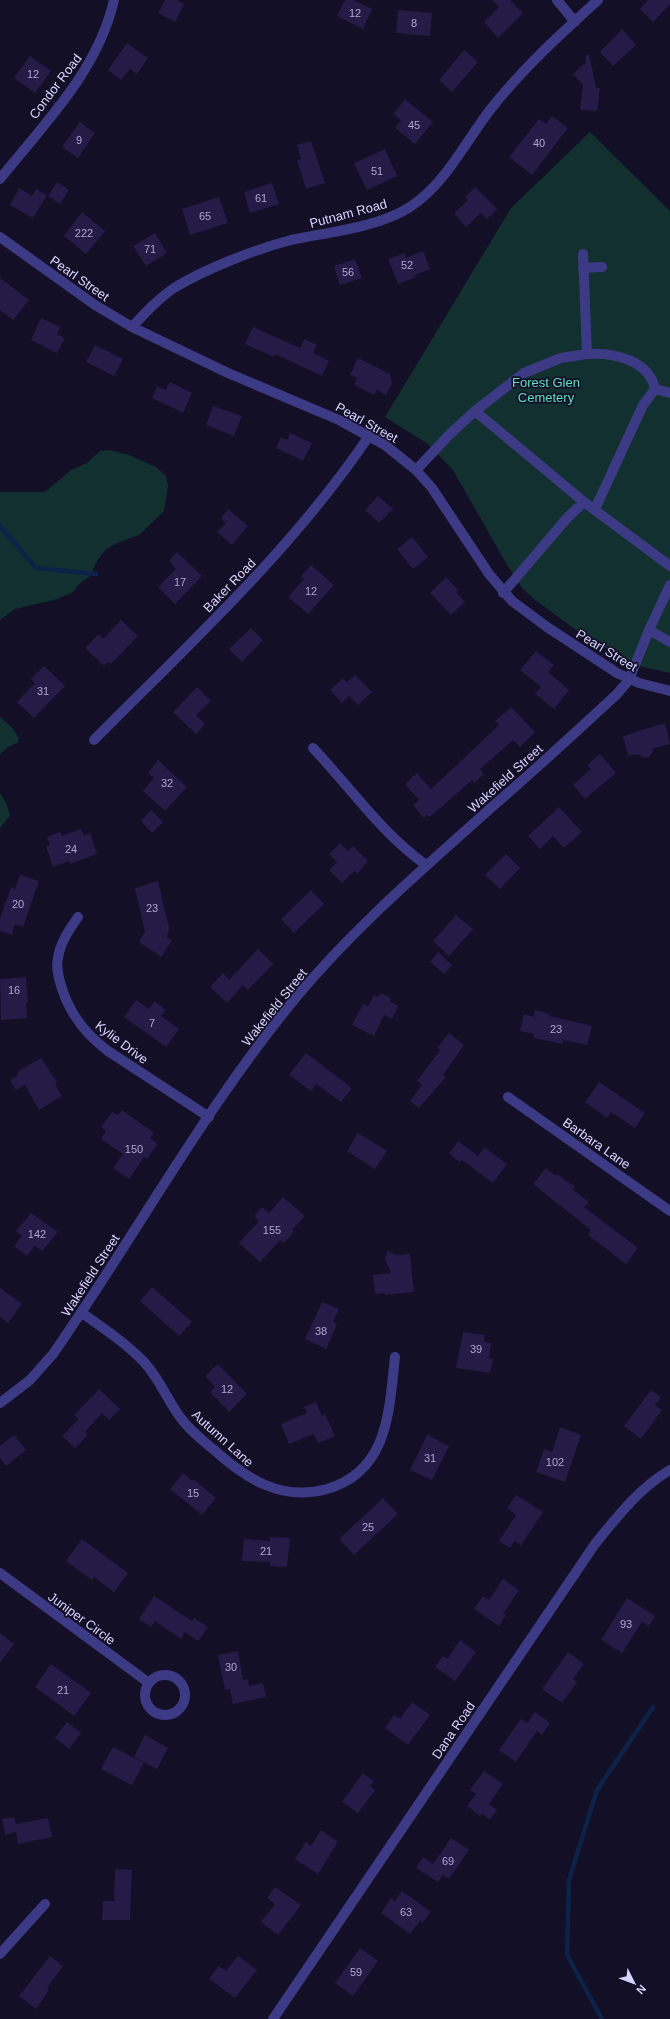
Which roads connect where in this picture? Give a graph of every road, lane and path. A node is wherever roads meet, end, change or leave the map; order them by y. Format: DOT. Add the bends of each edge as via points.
graph roads {
  1 [pos="114,0"];
  2 [pos="557,0"];
  3 [pos="598,0"];
  4 [pos="575,22"];
  5 [pos="0,178"];
  6 [pos="0,237"];
  7 [pos="583,254"];
  8 [pos="602,267"];
  9 [pos="583,268"];
  10 [pos="132,327"];
  11 [pos="587,354"];
  12 [pos="655,389"];
  13 [pos="670,393"];
  14 [pos="475,411"];
  15 [pos="369,436"];
  16 [pos="416,470"];
  17 [pos="584,502"];
  18 [pos="595,509"];
  19 [pos="670,566"];
  20 [pos="670,585"];
  21 [pos="503,593"];
  22 [pos="649,630"];
  23 [pos="670,642"];
  24 [pos="629,680"];
  25 [pos="670,690"];
  26 [pos="94,740"];
  27 [pos="313,748"];
  28 [pos="426,865"];
  29 [pos="78,917"];
  30 [pos="508,1097"];
  31 [pos="209,1117"];
  32 [pos="670,1211"];
  33 [pos="82,1313"];
  34 [pos="395,1357"];
  35 [pos="0,1403"];
  36 [pos="670,1470"];
  37 [pos="0,1573"];
  38 [pos="149,1683"];
  39 [pos="45,1904"];
  40 [pos="0,1954"];
  41 [pos="273,2019"];
  1 -- 5 [label="street, Condor Road" via="106,28 88,66"];
  2 -- 4 [label="street"];
  3 -- 4 [label="street, Putnam Road"];
  4 -- 10 [label="street, Putnam Road" via="516,80 482,121 441,178 410,207 388,218 290,241 211,269 174,288"];
  6 -- 10 [label="street, Pearl Street" via="95,305"];
  7 -- 9 [label="street"];
  8 -- 9 [label="street"];
  9 -- 11 [label="street"];
  10 -- 15 [label="street, Pearl Street" via="228,373 339,420"];
  11 -- 12 [label="street" via="616,356 635,363 650,376"];
  11 -- 14 [label="street" via="561,358 524,373"];
  12 -- 13 [label="street"];
  12 -- 18 [label="street" via="643,406"];
  14 -- 16 [label="street"];
  14 -- 17 [label="street"];
  15 -- 16 [label="street, Pearl Street"];
  15 -- 26 [label="street, Baker Road" via="340,477 254,580"];
  16 -- 21 [label="street, Pearl Street" via="444,505"];
  17 -- 18 [label="street"];
  17 -- 21 [label="street"];
  18 -- 19 [label="street"];
  20 -- 22 [label="street, Wakefield Street"];
  21 -- 24 [label="street, Pearl Street" via="547,628"];
  22 -- 23 [label="street"];
  22 -- 24 [label="street, Wakefield Street"];
  24 -- 25 [label="street, Pearl Street"];
  24 -- 28 [label="street, Wakefield Street" via="569,738"];
  27 -- 28 [label="street" via="378,824"];
  28 -- 31 [label="street, Wakefield Street" via="351,936 298,996"];
  29 -- 31 [label="street, Kylie Drive" via="64,940 57,962 62,991 78,1022 108,1051"];
  30 -- 32 [label="street, Barbara Lane"];
  31 -- 33 [label="street, Wakefield Street"];
  33 -- 34 [label="street, Autumn Lane" via="143,1361 182,1419 225,1460 259,1484 291,1493 310,1493 334,1487 357,1474 370,1460 386,1427"];
  33 -- 35 [label="street, Wakefield Street" via="39,1372"];
  36 -- 41 [label="street, Dana Road" via="631,1502 595,1544"];
  37 -- 38 [label="street, Juniper Circle"];
  39 -- 40 [label="street"];
}
